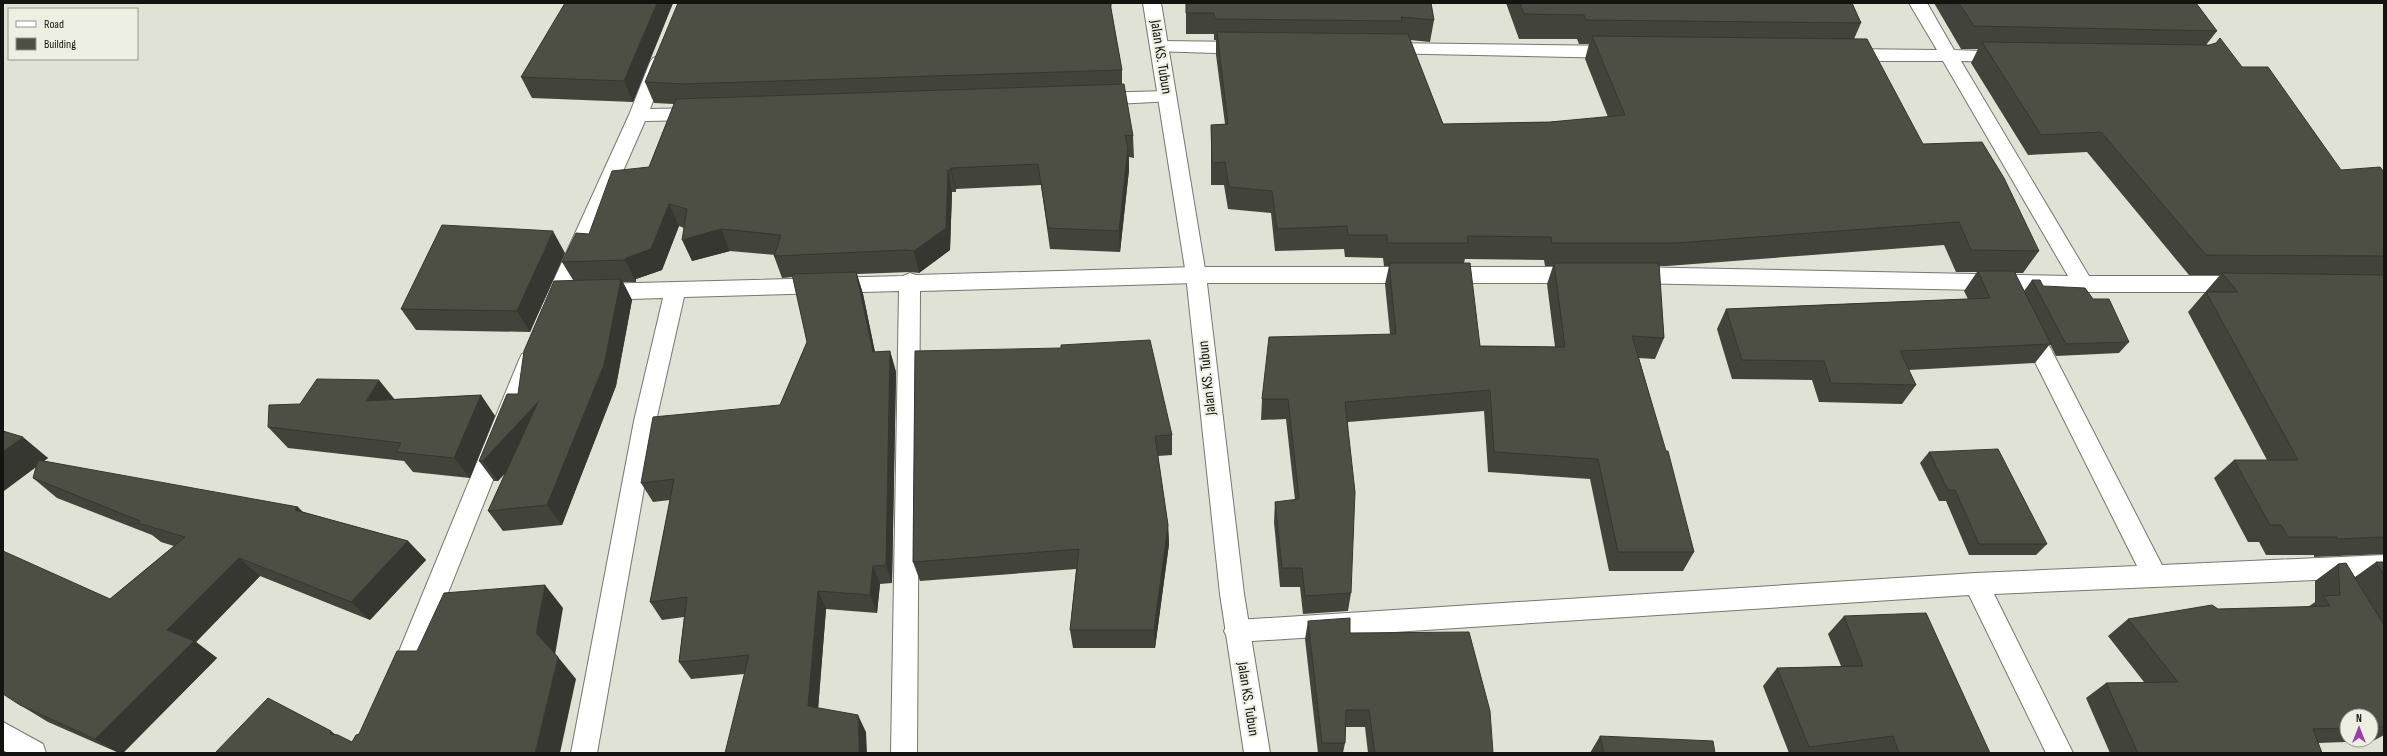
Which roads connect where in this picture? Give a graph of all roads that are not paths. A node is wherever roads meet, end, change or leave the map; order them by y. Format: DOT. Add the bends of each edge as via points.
graph roads {
  1 [pos="1152,3"];
  2 [pos="1918,3"];
  3 [pos="666,45"];
  4 [pos="1160,47"];
  5 [pos="1262,48"];
  6 [pos="1371,49"];
  7 [pos="1631,52"];
  8 [pos="1830,54"];
  9 [pos="1949,56"];
  10 [pos="2021,56"];
  11 [pos="1167,97"];
  12 [pos="1080,100"];
  13 [pos="716,113"];
  14 [pos="638,115"];
  15 [pos="1196,275"];
  16 [pos="910,281"];
  17 [pos="2006,282"];
  18 [pos="2083,284"];
  19 [pos="2257,284"];
  20 [pos="675,290"];
  21 [pos="558,293"];
  22 [pos="2384,566"];
  23 [pos="2155,576"];
  24 [pos="1976,584"];
  25 [pos="1237,631"];
  26 [pos="394,695"];
  27 [pos="3,735"];
  28 [pos="33,753"];
  29 [pos="584,753"];
  30 [pos="904,753"];
  31 [pos="1257,753"];
  32 [pos="2060,753"];
  1 -- 4 [label="street, Jalan KS. Tubun"];
  2 -- 9 [label="street"];
  3 -- 14 [label="street"];
  4 -- 5 [label="street"];
  4 -- 11 [label="street, Jalan KS. Tubun"];
  6 -- 7 [label="street"];
  8 -- 9 [label="street"];
  9 -- 10 [label="street"];
  9 -- 18 [label="street"];
  11 -- 12 [label="street"];
  11 -- 15 [label="street, Jalan KS. Tubun"];
  13 -- 14 [label="street"];
  14 -- 21 [label="street"];
  15 -- 16 [label="street"];
  15 -- 17 [label="street" via="1603,275"];
  15 -- 25 [label="street, Jalan KS. Tubun"];
  16 -- 20 [label="street"];
  16 -- 30 [label="street"];
  17 -- 18 [label="street"];
  17 -- 23 [label="street"];
  18 -- 19 [label="street"];
  20 -- 21 [label="street"];
  20 -- 29 [label="street" via="645,421"];
  21 -- 26 [label="street"];
  22 -- 23 [label="street" via="2335,578"];
  23 -- 24 [label="street"];
  24 -- 25 [label="street"];
  24 -- 32 [label="street"];
  25 -- 31 [label="street, Jalan KS. Tubun"];
  27 -- 28 [label="street"];
}
